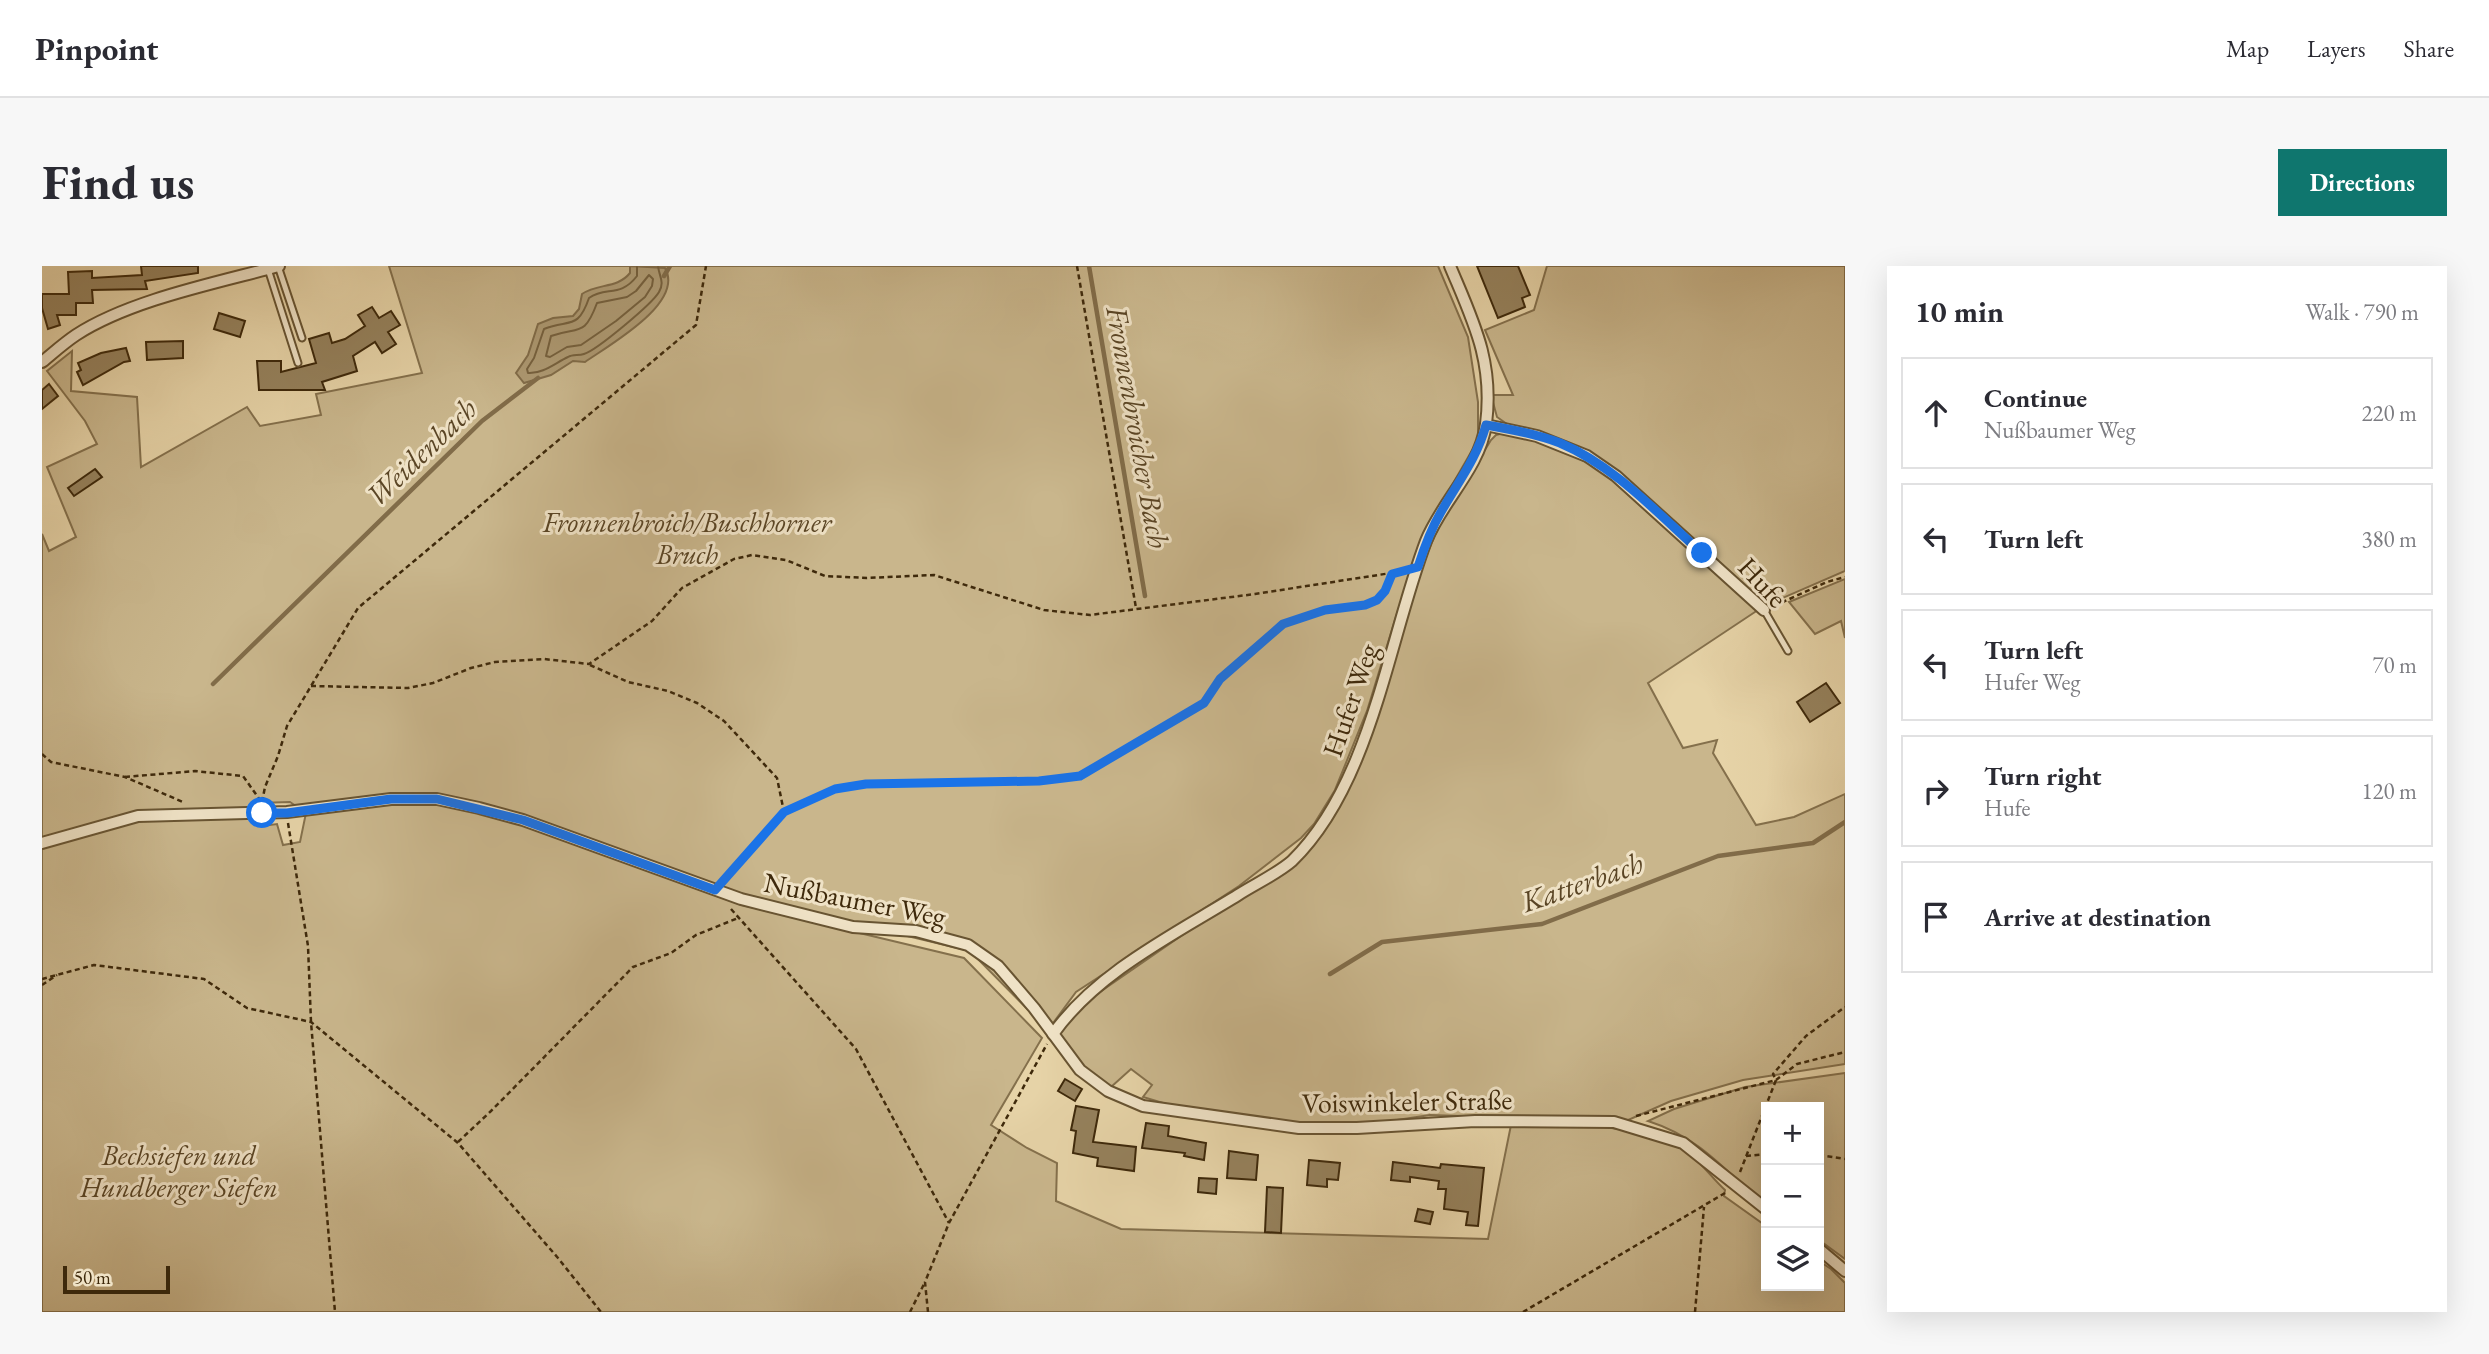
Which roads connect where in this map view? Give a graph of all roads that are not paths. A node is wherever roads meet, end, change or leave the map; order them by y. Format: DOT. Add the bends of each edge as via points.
graph roads {
  1 [pos="1450,266"];
  2 [pos="275,267"];
  3 [pos="302,338"];
  4 [pos="42,362"];
  5 [pos="298,363"];
  6 [pos="1486,425"];
  7 [pos="1765,610"];
  8 [pos="1788,651"];
  9 [pos="42,843"];
  10 [pos="1053,1034"];
  11 [pos="1761,1205"];
  12 [pos="1824,1253"];
  13 [pos="1845,1271"];
  1 -- 6 [label="street, Hufer Weg" via="1483,349"];
  2 -- 3 [label="lane"];
  2 -- 4 [label="street" via="108,318"];
  2 -- 5 [label="lane"];
  6 -- 7 [label="street, Hufe" via="1537,436 1587,457 1616,476"];
  6 -- 10 [label="street, Hufer Weg" via="1480,448 1427,538 1364,741 1319,829 1290,862 1099,984"];
  7 -- 8 [label="lane, Hufe"];
  9 -- 10 [label="street, Nußbaumer Weg" via="138,816 262,808 287,813 391,799 437,799 523,820 741,899 853,927 916,930 968,945 998,966"];
  10 -- 11 [label="street, Voiswinkeler Straße" via="1080,1070 1108,1091 1143,1106 1299,1128 1475,1121 1614,1122 1683,1143"];
  12 -- 13 [label="street"];
}
